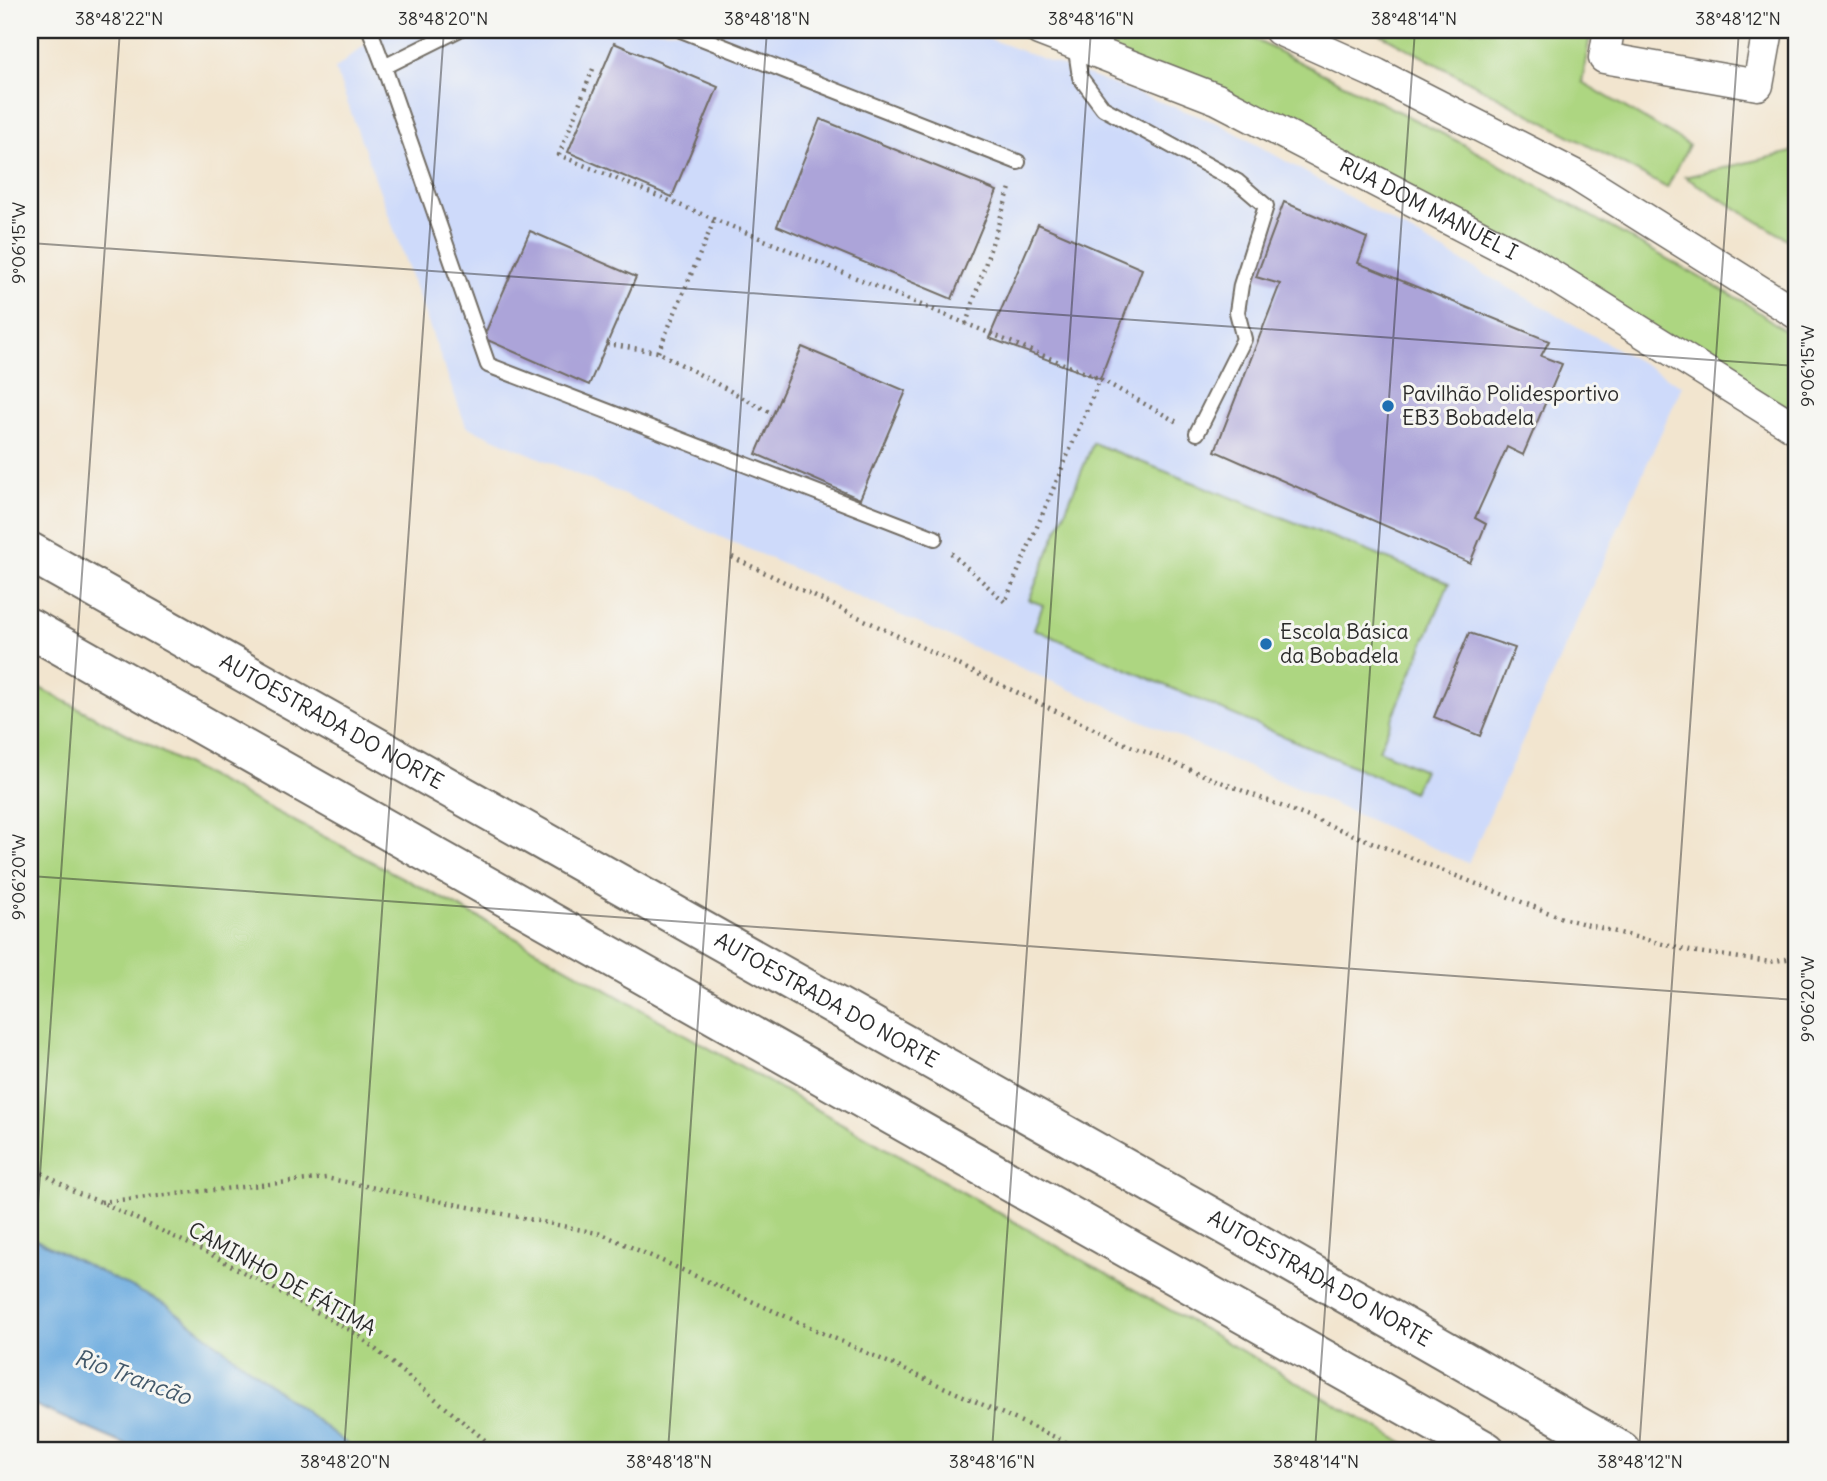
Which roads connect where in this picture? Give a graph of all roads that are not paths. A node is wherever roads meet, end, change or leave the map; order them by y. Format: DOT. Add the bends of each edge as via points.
graph roads {
  1 [pos="370,30"];
  2 [pos="458,30"];
  3 [pos="681,30"];
  4 [pos="1040,30"];
  5 [pos="1279,30"];
  6 [pos="1609,30"];
  7 [pos="1768,30"];
  8 [pos="1075,44"];
  9 [pos="384,68"];
  10 [pos="1018,162"];
  11 [pos="1797,314"];
  12 [pos="1797,429"];
  13 [pos="1197,433"];
  14 [pos="935,538"];
  15 [pos="30,552"];
  16 [pos="30,628"];
  17 [pos="1486,1451"];
  18 [pos="1621,1451"];
  1 -- 9 [label="lane"];
  2 -- 9 [label="lane"];
  3 -- 10 [label="lane"];
  4 -- 8 [label="street, RUA DOM MANUEL I"];
  5 -- 11 [label="street" via="1377,74 1577,176"];
  6 -- 7 [label="street" via="1604,58 1758,85"];
  8 -- 12 [label="street, RUA DOM MANUEL I" via="1217,99 1527,260"];
  8 -- 13 [label="lane" via="1080,77 1103,108 1238,182 1266,206 1241,285 1237,312 1244,339"];
  9 -- 14 [label="lane" via="488,365"];
  15 -- 18 [label="highway, AUTOESTRADA DO NORTE"];
  16 -- 17 [label="highway"];
}
